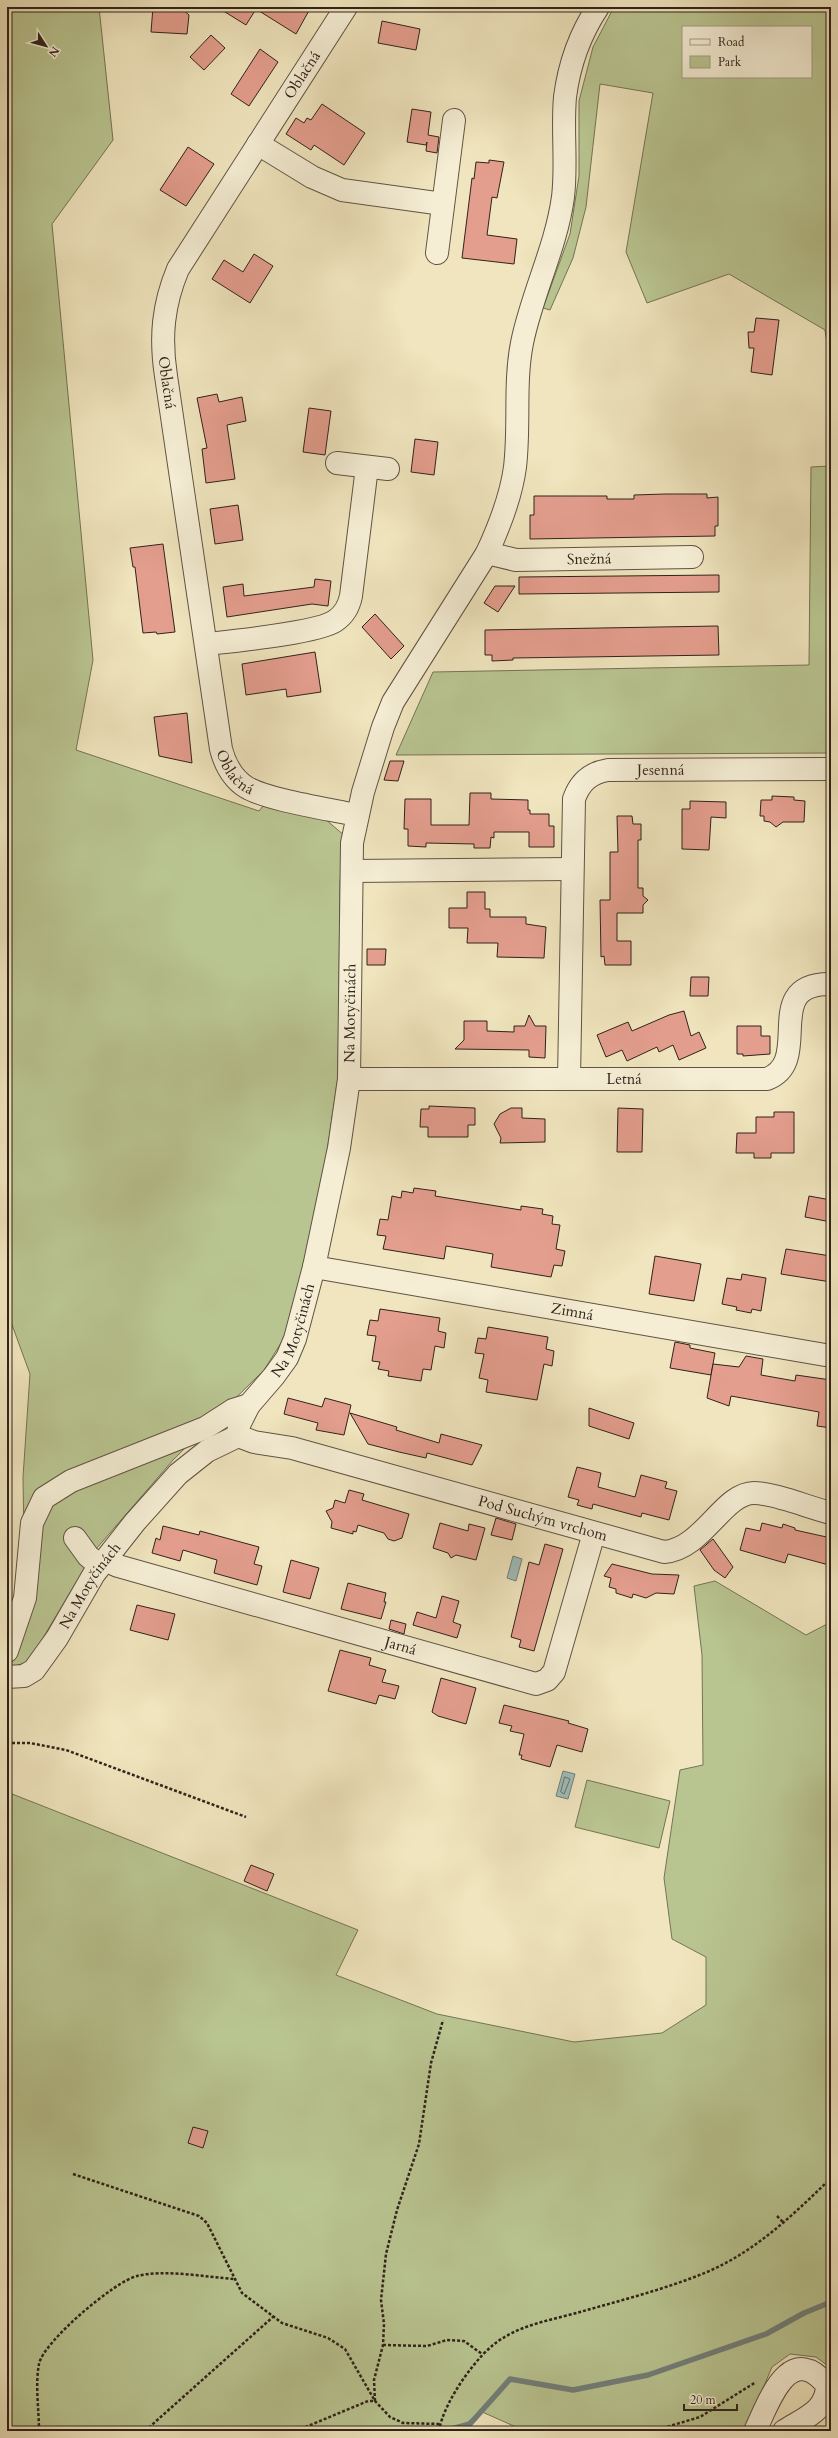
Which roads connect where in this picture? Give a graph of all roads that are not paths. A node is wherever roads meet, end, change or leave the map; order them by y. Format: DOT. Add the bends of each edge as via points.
graph roads {
  1 [pos="346,7"];
  2 [pos="598,7"];
  3 [pos="454,120"];
  4 [pos="258,144"];
  5 [pos="443,204"];
  6 [pos="437,253"];
  7 [pos="337,463"];
  8 [pos="487,552"];
  9 [pos="692,557"];
  10 [pos="207,644"];
  11 [pos="831,769"];
  12 [pos="356,815"];
  13 [pos="572,869"];
  14 [pos="352,871"];
  15 [pos="831,984"];
  16 [pos="349,1079"];
  17 [pos="569,1080"];
  18 [pos="314,1267"];
  19 [pos="831,1356"];
  20 [pos="249,1405"];
  21 [pos="238,1436"];
  22 [pos="831,1514"];
  23 [pos="594,1533"];
  24 [pos="75,1538"];
  25 [pos="102,1563"];
  26 [pos="7,1651"];
  27 [pos="7,1677"];
  28 [pos="755,2431"];
  29 [pos="784,2431"];
  1 -- 4 [label="street, Oblačná"];
  2 -- 8 [label="street, Na Motyčinách" via="580,39 570,69 565,98 563,196 559,224 530,307 517,382 514,472 499,528"];
  3 -- 5 [label="street"];
  4 -- 5 [label="street" via="312,177 342,190"];
  4 -- 10 [label="street, Oblačná" via="178,269 168,294 162,330 163,360"];
  5 -- 6 [label="street"];
  7 -- 10 [label="street" via="377,468 346,610 341,616 319,628"];
  8 -- 9 [label="street, Snežná" via="516,560"];
  8 -- 12 [label="street, Na Motyčinách" via="393,702"];
  10 -- 12 [label="street, Oblačná" via="221,749 225,763 238,780 246,787 264,794"];
  11 -- 13 [label="street, Jesenná" via="599,772 585,780 574,799"];
  12 -- 14 [label="street, Na Motyčinách"];
  13 -- 14 [label="street"];
  13 -- 17 [label="street, Jesenná"];
  14 -- 16 [label="street, Na Motyčinách"];
  15 -- 17 [label="street, Letná" via="810,986 798,995 791,1007 787,1059 785,1066 775,1076 761,1080"];
  16 -- 17 [label="street, Letná"];
  16 -- 18 [label="street, Na Motyčinách" via="339,1148"];
  18 -- 19 [label="street, Zimná"];
  18 -- 20 [label="street, Na Motyčinách" via="295,1339 287,1358"];
  20 -- 21 [label="street, Na Motyčinách" via="239,1425"];
  20 -- 26 [label="street" via="233,1410 205,1428 71,1481 44,1498 32,1523 25,1598"];
  21 -- 23 [label="street, Pod Suchým vrchom" via="254,1442 292,1448"];
  21 -- 25 [label="street, Na Motyčinách" via="207,1451 178,1474"];
  22 -- 23 [label="street, Pod Suchým vrchom" via="754,1493 740,1497 687,1545 673,1551 656,1551"];
  23 -- 25 [label="street, Jarná" via="556,1667 547,1680 536,1684"];
  24 -- 25 [label="street" via="88,1556"];
  25 -- 27 [label="street, Na Motyčinách" via="57,1638 34,1670 24,1676"];
  28 -- 29 [label="street" via="776,2386 786,2376 797,2369 807,2370 819,2376 827,2385 827,2397 821,2408"];
}
